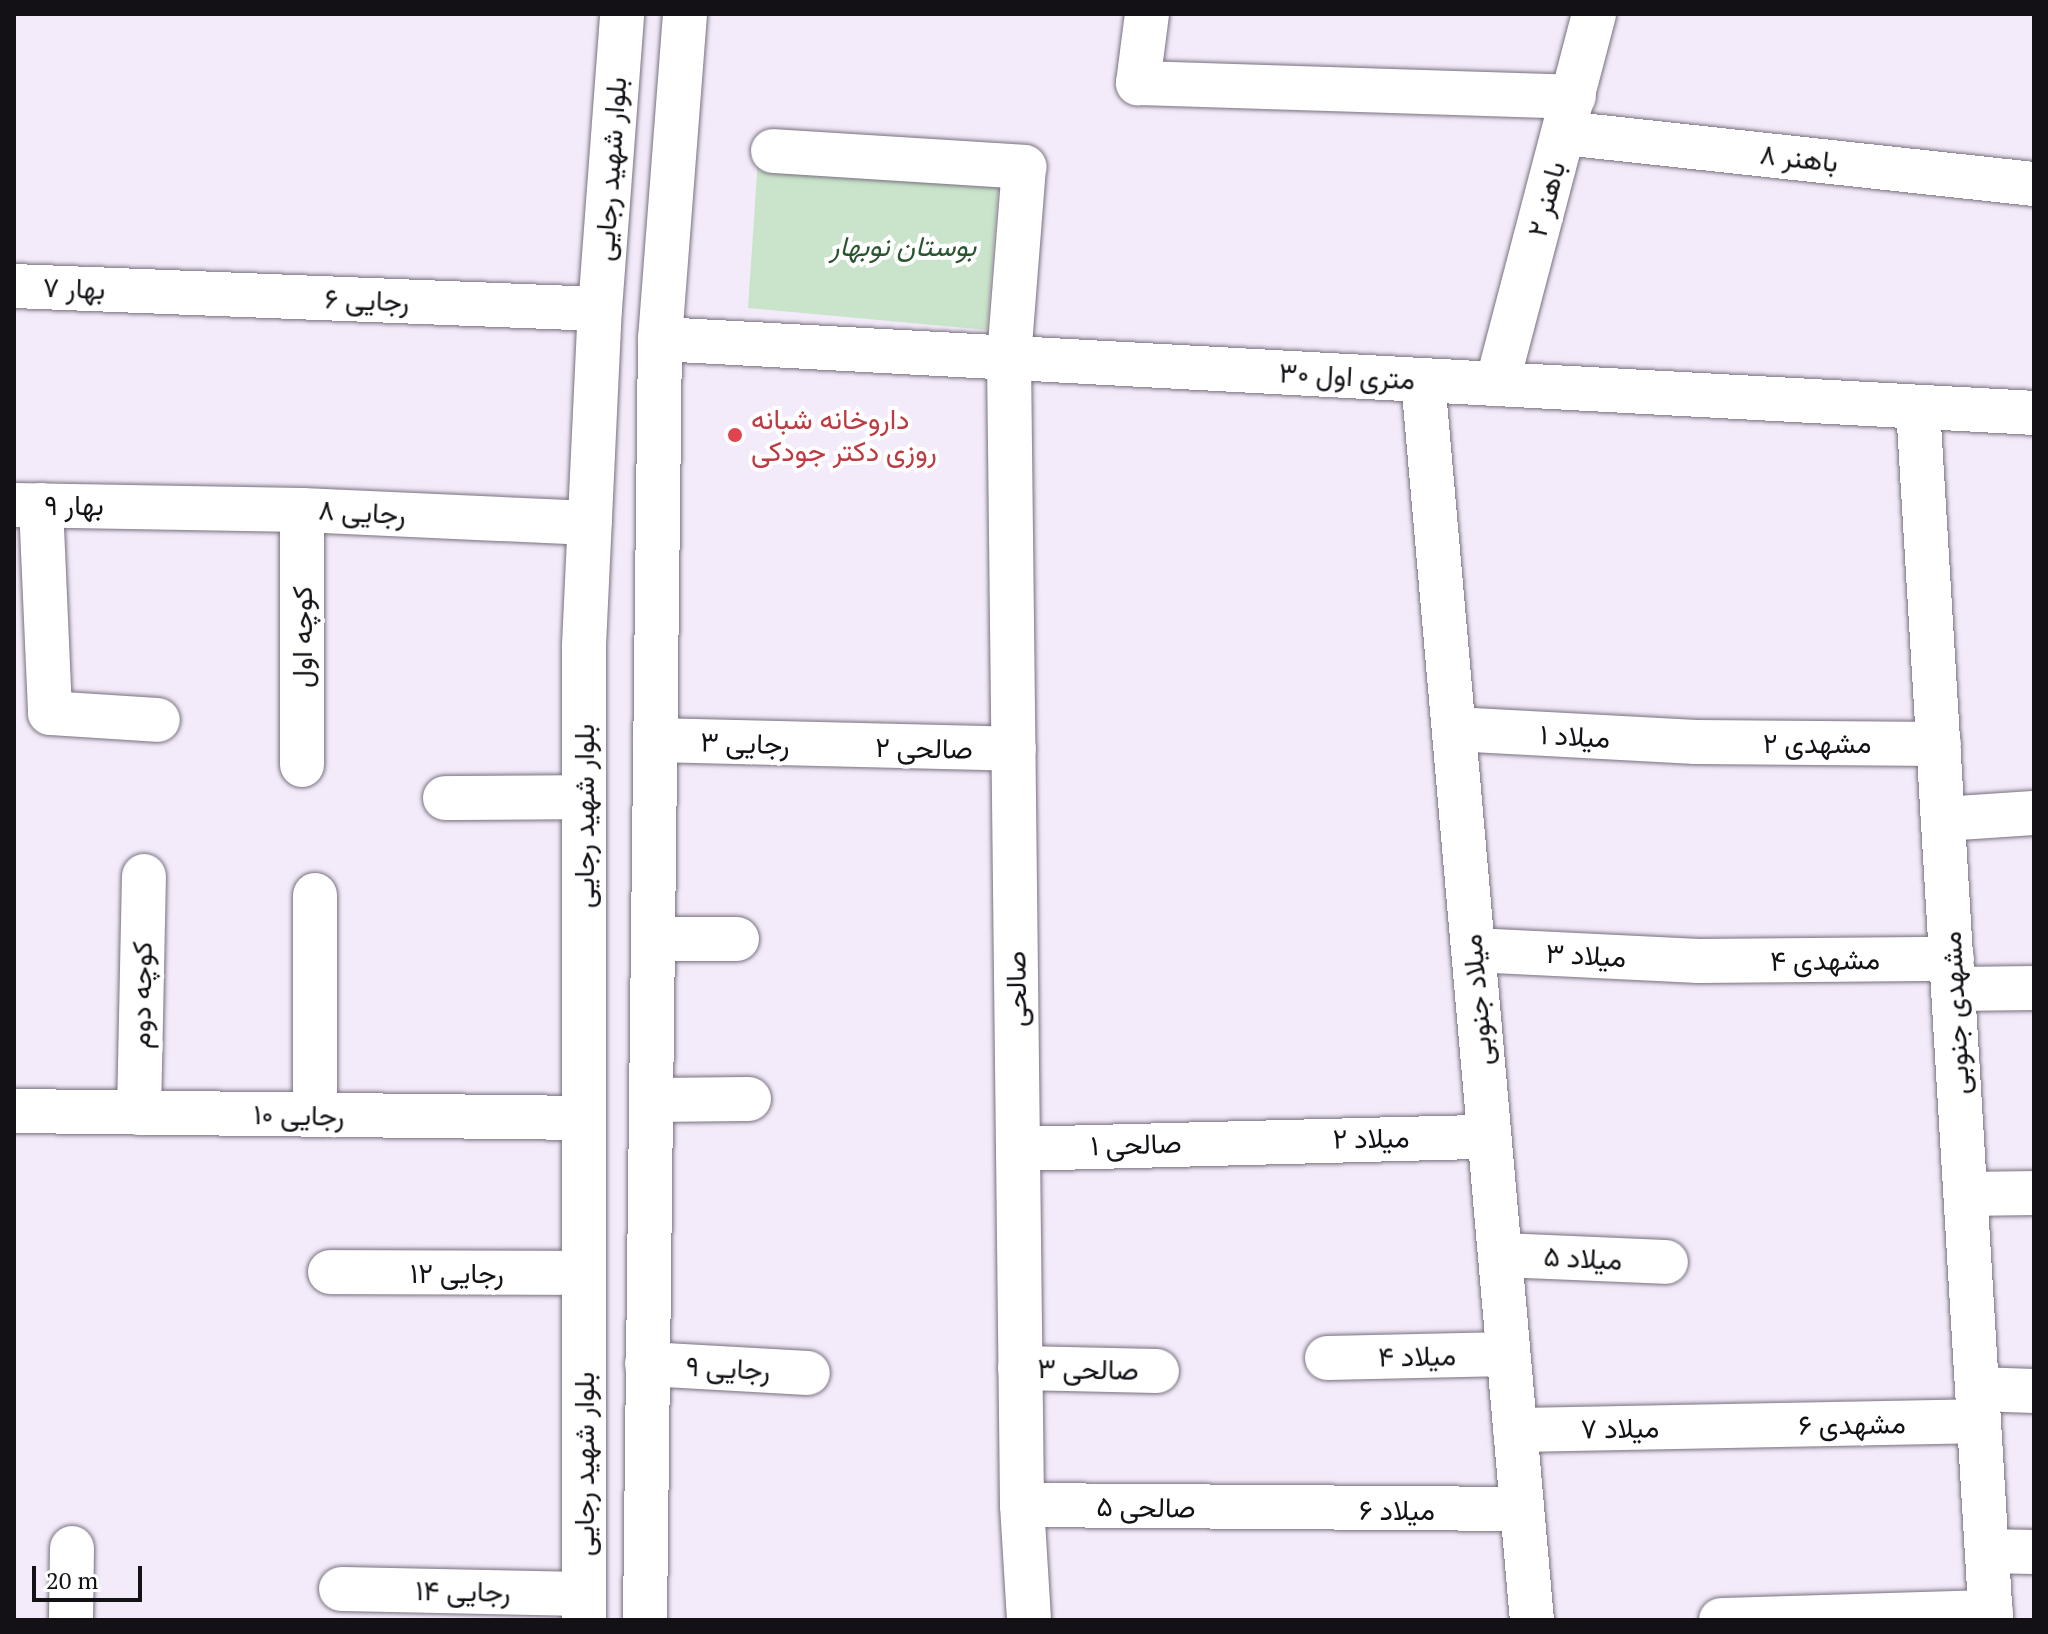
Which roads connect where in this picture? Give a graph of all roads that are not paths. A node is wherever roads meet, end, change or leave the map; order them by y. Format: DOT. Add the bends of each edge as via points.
graph roads {
  1 [pos="622,14"];
  2 [pos="685,14"];
  3 [pos="1147,14"];
  4 [pos="1594,14"];
  5 [pos="1569,115"];
  6 [pos="773,151"];
  7 [pos="2034,184"];
  8 [pos="14,286"];
  9 [pos="134,290"];
  10 [pos="600,309"];
  11 [pos="660,339"];
  12 [pos="1009,358"];
  13 [pos="1423,380"];
  14 [pos="1497,384"];
  15 [pos="1918,407"];
  16 [pos="2034,413"];
  17 [pos="28,505"];
  18 [pos="134,505"];
  19 [pos="302,510"];
  20 [pos="590,523"];
  21 [pos="158,720"];
  22 [pos="1454,729"];
  23 [pos="655,740"];
  24 [pos="1696,742"];
  25 [pos="1939,744"];
  26 [pos="835,746"];
  27 [pos="1014,749"];
  28 [pos="302,765"];
  29 [pos="584,797"];
  30 [pos="445,798"];
  31 [pos="2034,813"];
  32 [pos="1943,819"];
  33 [pos="144,876"];
  34 [pos="315,895"];
  35 [pos="653,939"];
  36 [pos="737,939"];
  37 [pos="1473,950"];
  38 [pos="1699,961"];
  39 [pos="1953,974"];
  40 [pos="2034,988"];
  41 [pos="749,1099"];
  42 [pos="651,1100"];
  43 [pos="14,1111"];
  44 [pos="139,1113"];
  45 [pos="315,1115"];
  46 [pos="584,1118"];
  47 [pos="1489,1137"];
  48 [pos="1253,1139"];
  49 [pos="1018,1149"];
  50 [pos="2034,1193"];
  51 [pos="1966,1194"];
  52 [pos="1500,1255"];
  53 [pos="1666,1262"];
  54 [pos="330,1272"];
  55 [pos="584,1273"];
  56 [pos="1508,1354"];
  57 [pos="1327,1358"];
  58 [pos="647,1364"];
  59 [pos="1020,1368"];
  60 [pos="1157,1371"];
  61 [pos="808,1373"];
  62 [pos="2034,1391"];
  63 [pos="1978,1405"];
  64 [pos="1725,1426"];
  65 [pos="1515,1430"];
  66 [pos="1022,1505"];
  67 [pos="1522,1509"];
  68 [pos="1271,1510"];
  69 [pos="72,1548"];
  70 [pos="1987,1551"];
  71 [pos="2034,1552"];
  72 [pos="341,1589"];
  73 [pos="584,1607"];
  74 [pos="1991,1616"];
  75 [pos="1736,1619"];
  76 [pos="71,1620"];
  77 [pos="645,1620"];
  78 [pos="1029,1620"];
  79 [pos="1532,1620"];
  1 -- 10 [label="street, بلوار شهید رجایی"];
  2 -- 11 [label="street"];
  3 -- 5 [label="street, باهنر ۸" via="1138,83"];
  4 -- 5 [label="street, باهنر ۲"];
  5 -- 7 [label="street, باهنر ۸"];
  5 -- 14 [label="street, باهنر ۲"];
  6 -- 12 [label="street, صالحی" via="1024,167"];
  8 -- 9 [label="street, بهار ۷"];
  9 -- 10 [label="street, رجایی ۶"];
  10 -- 20 [label="street, بلوار شهید رجایی"];
  11 -- 12 [label="street, ۳۰ متری اول"];
  11 -- 23 [label="street"];
  12 -- 13 [label="street, ۳۰ متری اول"];
  12 -- 27 [label="street, صالحی"];
  13 -- 14 [label="street, ۳۰ متری اول"];
  13 -- 22 [label="street, میلاد جنوبی"];
  14 -- 15 [label="street, ۳۰ متری اول"];
  15 -- 16 [label="street, ۳۰ متری اول"];
  15 -- 25 [label="street, مشهدی جنوبی"];
  17 -- 18 [label="street, بهار ۹"];
  17 -- 21 [label="street" via="50,713"];
  18 -- 19 [label="street, رجایی ۸"];
  19 -- 20 [label="street, رجایی ۸"];
  19 -- 28 [label="street, کوچه اول"];
  20 -- 29 [label="street, بلوار شهید رجایی"];
  22 -- 24 [label="street, میلاد ۱"];
  22 -- 37 [label="street, میلاد جنوبی"];
  23 -- 26 [label="street, رجایی ۳"];
  23 -- 35 [label="street"];
  24 -- 25 [label="street, مشهدی ۲"];
  25 -- 32 [label="street, مشهدی جنوبی"];
  26 -- 27 [label="street, صالحی ۲"];
  27 -- 49 [label="street, صالحی"];
  29 -- 30 [label="street"];
  29 -- 46 [label="street, بلوار شهید رجایی"];
  31 -- 32 [label="street"];
  32 -- 39 [label="street, مشهدی جنوبی"];
  33 -- 44 [label="street, کوچه دوم"];
  34 -- 45 [label="street"];
  35 -- 36 [label="street"];
  35 -- 42 [label="street"];
  37 -- 38 [label="street, میلاد ۳"];
  37 -- 47 [label="street, میلاد جنوبی"];
  38 -- 39 [label="street, مشهدی ۴"];
  39 -- 40 [label="street, مشهدی ۴"];
  39 -- 51 [label="street, مشهدی جنوبی"];
  41 -- 42 [label="street"];
  42 -- 58 [label="street"];
  43 -- 44 [label="street, رجایی ۱۰"];
  44 -- 45 [label="street, رجایی ۱۰"];
  45 -- 46 [label="street, رجایی ۱۰"];
  46 -- 55 [label="street, بلوار شهید رجایی"];
  47 -- 48 [label="street, میلاد ۲"];
  47 -- 52 [label="street, میلاد جنوبی"];
  48 -- 49 [label="street, صالحی ۱"];
  49 -- 59 [label="street, صالحی"];
  50 -- 51 [label="street"];
  51 -- 63 [label="street, مشهدی جنوبی"];
  52 -- 53 [label="street, میلاد ۵"];
  52 -- 56 [label="street, میلاد جنوبی"];
  54 -- 55 [label="street, رجایی ۱۲"];
  55 -- 73 [label="street, بلوار شهید رجایی"];
  56 -- 57 [label="street, میلاد ۴"];
  56 -- 65 [label="street, میلاد جنوبی"];
  58 -- 61 [label="street, رجایی ۹"];
  58 -- 77 [label="street"];
  59 -- 60 [label="street, صالحی ۳"];
  59 -- 66 [label="street, صالحی"];
  62 -- 63 [label="street, مشهدی ۶"];
  63 -- 64 [label="street, مشهدی ۶"];
  63 -- 70 [label="street, مشهدی جنوبی"];
  64 -- 65 [label="street, میلاد ۷"];
  65 -- 67 [label="street, میلاد جنوبی"];
  66 -- 68 [label="street, صالحی ۵"];
  66 -- 78 [label="street, صالحی"];
  67 -- 68 [label="street, میلاد ۶"];
  67 -- 79 [label="street, میلاد جنوبی"];
  69 -- 76 [label="street"];
  70 -- 71 [label="street"];
  70 -- 74 [label="street, مشهدی جنوبی"];
  72 -- 73 [label="street, رجایی ۱۴"];
  74 -- 75 [label="street"];
}
